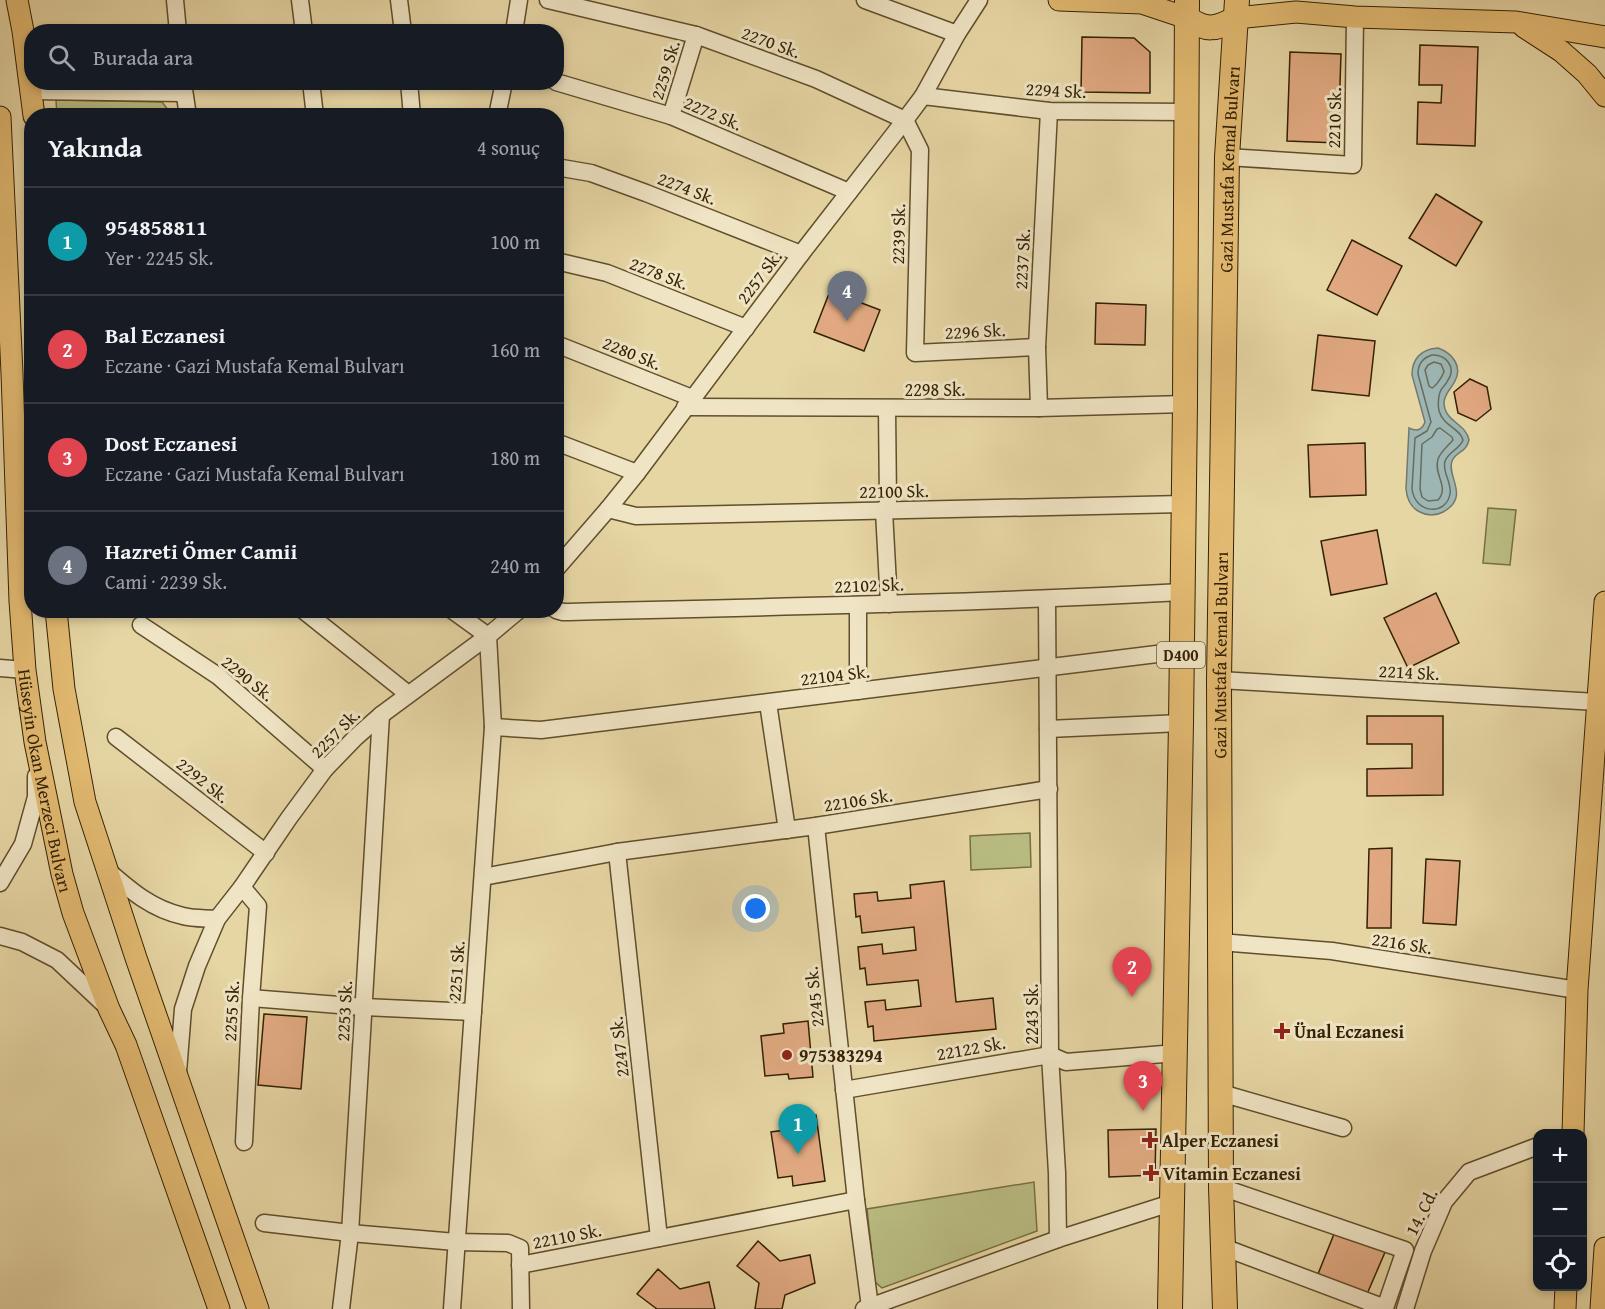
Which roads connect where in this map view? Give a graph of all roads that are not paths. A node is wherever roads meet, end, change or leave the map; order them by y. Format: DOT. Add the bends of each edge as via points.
graph roads {
  1 [pos="17,0"];
  2 [pos="175,0"];
  3 [pos="300,0"];
  4 [pos="399,0"];
  5 [pos="519,0"];
  6 [pos="548,0"];
  7 [pos="865,0"];
  8 [pos="979,0"];
  9 [pos="1059,0"];
  10 [pos="606,6"];
  11 [pos="1187,9"];
  12 [pos="1236,9"];
  13 [pos="1355,17"];
  14 [pos="1516,22"];
  15 [pos="177,24"];
  16 [pos="303,24"];
  17 [pos="402,24"];
  18 [pos="515,24"];
  19 [pos="957,34"];
  20 [pos="696,35"];
  21 [pos="1605,37"];
  22 [pos="24,39"];
  23 [pos="564,84"];
  24 [pos="107,90"];
  25 [pos="183,90"];
  26 [pos="312,90"];
  27 [pos="410,90"];
  28 [pos="502,90"];
  29 [pos="31,92"];
  30 [pos="923,96"];
  31 [pos="1605,96"];
  32 [pos="33,108"];
  33 [pos="187,108"];
  34 [pos="314,108"];
  35 [pos="411,108"];
  36 [pos="499,108"];
  37 [pos="1049,111"];
  38 [pos="1187,112"];
  39 [pos="670,116"];
  40 [pos="0,117"];
  41 [pos="905,120"];
  42 [pos="1227,156"];
  43 [pos="564,168"];
  44 [pos="849,192"];
  45 [pos="801,254"];
  46 [pos="564,263"];
  47 [pos="4,271"];
  48 [pos="746,328"];
  49 [pos="1037,347"];
  50 [pos="564,348"];
  51 [pos="915,354"];
  52 [pos="689,403"];
  53 [pos="1185,404"];
  54 [pos="1039,408"];
  55 [pos="887,409"];
  56 [pos="564,445"];
  57 [pos="636,473"];
  58 [pos="1183,504"];
  59 [pos="608,509"];
  60 [pos="884,511"];
  61 [pos="564,560"];
  62 [pos="1182,592"];
  63 [pos="1047,599"];
  64 [pos="1605,602"];
  65 [pos="889,604"];
  66 [pos="858,605"];
  67 [pos="564,612"];
  68 [pos="57,618"];
  69 [pos="313,618"];
  70 [pos="463,618"];
  71 [pos="509,618"];
  72 [pos="141,625"];
  73 [pos="488,636"];
  74 [pos="1181,651"];
  75 [pos="0,668"];
  76 [pos="1047,668"];
  77 [pos="25,670"];
  78 [pos="1219,680"];
  79 [pos="858,692"];
  80 [pos="408,694"];
  81 [pos="1597,702"];
  82 [pos="768,703"];
  83 [pos="381,715"];
  84 [pos="1181,723"];
  85 [pos="493,727"];
  86 [pos="1048,729"];
  87 [pos="116,737"];
  88 [pos="35,742"];
  89 [pos="325,769"];
  90 [pos="1049,789"];
  91 [pos="816,826"];
  92 [pos="787,830"];
  93 [pos="617,852"];
  94 [pos="266,853"];
  95 [pos="107,870"];
  96 [pos="483,876"];
  97 [pos="0,883"];
  98 [pos="242,887"];
  99 [pos="217,919"];
  100 [pos="0,936"];
  101 [pos="1220,942"];
  102 [pos="1577,990"];
  103 [pos="251,998"];
  104 [pos="364,1007"];
  105 [pos="109,1009"];
  106 [pos="472,1012"];
  107 [pos="1176,1053"];
  108 [pos="1050,1055"];
  109 [pos="177,1080"];
  110 [pos="844,1090"];
  111 [pos="1221,1093"];
  112 [pos="1343,1128"];
  113 [pos="1572,1129"];
  114 [pos="244,1142"];
  115 [pos="1533,1148"];
  116 [pos="1221,1187"];
  117 [pos="856,1200"];
  118 [pos="1171,1203"];
  119 [pos="264,1223"];
  120 [pos="350,1233"];
  121 [pos="659,1238"];
  122 [pos="1058,1239"];
  123 [pos="456,1242"];
  124 [pos="1223,1247"];
  125 [pos="1605,1248"];
  126 [pos="520,1265"];
  127 [pos="1566,1291"];
  128 [pos="867,1308"];
  129 [pos="219,1309"];
  130 [pos="258,1309"];
  131 [pos="341,1309"];
  132 [pos="452,1309"];
  133 [pos="521,1309"];
  134 [pos="1170,1309"];
  135 [pos="1225,1309"];
  136 [pos="1405,1309"];
  137 [pos="1565,1309"];
  138 [pos="1601,1309"];
  1 -- 22 [label="main road"];
  2 -- 15 [label="street"];
  3 -- 16 [label="street"];
  4 -- 17 [label="street"];
  5 -- 18 [label="street"];
  6 -- 10 [label="street, 2270 Sk."];
  7 -- 19 [label="street"];
  8 -- 19 [label="street, 2257 Sk."];
  9 -- 11 [label="main road"];
  10 -- 20 [label="street, 2270 Sk."];
  11 -- 12 [label="highway" via="1196,24 1214,28 1224,26"];
  11 -- 38 [label="highway, Gazi Mustafa Kemal Bulvarı / D400"];
  12 -- 13 [label="main road"];
  12 -- 42 [label="highway, Gazi Mustafa Kemal Bulvarı / D400"];
  13 -- 14 [label="main road"];
  13 -- 42 [label="street, 2210 Sk." via="1353,165"];
  14 -- 21 [label="main road"];
  14 -- 31 [label="main road" via="1561,51"];
  19 -- 30 [label="street, 2257 Sk."];
  20 -- 39 [label="street, 2259 Sk."];
  20 -- 41 [label="street, 2270 Sk." via="816,79"];
  23 -- 39 [label="street, 2272 Sk."];
  24 -- 29 [label="street"];
  25 -- 33 [label="street"];
  26 -- 34 [label="street"];
  27 -- 35 [label="street"];
  28 -- 36 [label="street"];
  29 -- 32 [label="main road"];
  30 -- 37 [label="street, 2294 Sk."];
  30 -- 41 [label="street, 2257 Sk."];
  37 -- 38 [label="street, 2294 Sk."];
  37 -- 49 [label="street, 2237 Sk."];
  38 -- 53 [label="highway, Gazi Mustafa Kemal Bulvarı / D400"];
  39 -- 44 [label="street, 2272 Sk."];
  40 -- 47 [label="main road, Hüseyin Okan Merzeci Bulvarı"];
  41 -- 44 [label="street, 2257 Sk."];
  41 -- 51 [label="street, 2239 Sk." via="920,150"];
  42 -- 78 [label="highway, Gazi Mustafa Kemal Bulvarı / D400"];
  43 -- 45 [label="street, 2274 Sk." via="591,173"];
  44 -- 45 [label="street, 2257 Sk."];
  45 -- 48 [label="street, 2257 Sk."];
  46 -- 48 [label="street, 2278 Sk." via="607,273"];
  47 -- 77 [label="main road, Hüseyin Okan Merzeci Bulvarı"];
  48 -- 52 [label="street, 2257 Sk."];
  49 -- 51 [label="street, 2296 Sk."];
  49 -- 54 [label="street, 2237 Sk."];
  50 -- 52 [label="street, 2280 Sk."];
  52 -- 55 [label="street, 2298 Sk."];
  52 -- 57 [label="street, 2257 Sk."];
  53 -- 54 [label="street, 2298 Sk."];
  53 -- 58 [label="highway, Gazi Mustafa Kemal Bulvarı / D400"];
  54 -- 55 [label="street, 2298 Sk."];
  55 -- 60 [label="street" via="888,503"];
  56 -- 57 [label="street"];
  57 -- 59 [label="street, 2257 Sk."];
  58 -- 60 [label="street, 22100 Sk."];
  58 -- 62 [label="highway, Gazi Mustafa Kemal Bulvarı / D400"];
  59 -- 60 [label="street, 22100 Sk." via="636,516"];
  59 -- 61 [label="street, 2257 Sk."];
  60 -- 65 [label="street"];
  62 -- 63 [label="street, 22102 Sk."];
  62 -- 74 [label="highway, Gazi Mustafa Kemal Bulvarı / D400"];
  63 -- 65 [label="street, 22102 Sk."];
  63 -- 76 [label="street"];
  64 -- 81 [label="main road"];
  65 -- 66 [label="street, 22102 Sk."];
  66 -- 67 [label="street, 22102 Sk."];
  66 -- 79 [label="street"];
  68 -- 95 [label="main road, Hüseyin Okan Merzeci Bulvarı" via="64,689 85,802"];
  69 -- 80 [label="street"];
  70 -- 73 [label="street"];
  71 -- 73 [label="street, 2257 Sk."];
  72 -- 89 [label="street, 2290 Sk." via="218,676"];
  73 -- 80 [label="street, 2257 Sk."];
  73 -- 85 [label="street, 2251 Sk."];
  74 -- 76 [label="street, 22104 Sk."];
  74 -- 84 [label="highway, Gazi Mustafa Kemal Bulvarı / D400"];
  75 -- 77 [label="street"];
  76 -- 79 [label="street, 22104 Sk."];
  76 -- 86 [label="street"];
  77 -- 88 [label="main road, Hüseyin Okan Merzeci Bulvarı"];
  78 -- 81 [label="street, 2214 Sk."];
  78 -- 101 [label="highway, Gazi Mustafa Kemal Bulvarı / D400"];
  79 -- 82 [label="street, 22104 Sk."];
  80 -- 83 [label="street, 2257 Sk."];
  81 -- 102 [label="main road"];
  82 -- 85 [label="street, 22104 Sk." via="541,730"];
  82 -- 92 [label="street"];
  83 -- 89 [label="street, 2257 Sk."];
  83 -- 104 [label="street, 2253 Sk."];
  84 -- 86 [label="street"];
  84 -- 107 [label="highway, Gazi Mustafa Kemal Bulvarı / D400"];
  85 -- 96 [label="street, 2251 Sk."];
  86 -- 90 [label="street"];
  87 -- 94 [label="street, 2292 Sk."];
  88 -- 97 [label="street" via="36,797 23,844"];
  88 -- 105 [label="main road, Hüseyin Okan Merzeci Bulvarı" via="62,874"];
  89 -- 94 [label="street, 2257 Sk."];
  90 -- 91 [label="street, 22106 Sk."];
  90 -- 108 [label="street, 2243 Sk."];
  91 -- 92 [label="street, 22106 Sk."];
  91 -- 110 [label="street, 2245 Sk."];
  92 -- 93 [label="street, 22106 Sk."];
  93 -- 96 [label="street, 22106 Sk."];
  93 -- 121 [label="street, 2247 Sk."];
  94 -- 98 [label="street, 2257 Sk."];
  95 -- 99 [label="street" via="136,895 161,909 185,917"];
  95 -- 109 [label="main road, Hüseyin Okan Merzeci Bulvarı"];
  96 -- 106 [label="street, 2251 Sk."];
  98 -- 99 [label="street, 2257 Sk."];
  98 -- 103 [label="street, 2255 Sk." via="258,906"];
  99 -- 109 [label="street, 2257 Sk." via="183,1009"];
  100 -- 105 [label="street" via="22,942 57,960"];
  101 -- 102 [label="street, 2216 Sk." via="1332,951"];
  101 -- 111 [label="highway, Gazi Mustafa Kemal Bulvarı / D400"];
  102 -- 113 [label="main road"];
  103 -- 104 [label="street"];
  103 -- 114 [label="street, 2255 Sk."];
  104 -- 106 [label="street"];
  104 -- 120 [label="street, 2253 Sk."];
  105 -- 129 [label="main road, Hüseyin Okan Merzeci Bulvarı" via="126,1045"];
  106 -- 123 [label="street, 2251 Sk."];
  107 -- 108 [label="street, 22122 Sk." via="1066,1062"];
  107 -- 118 [label="highway, Gazi Mustafa Kemal Bulvarı / D400"];
  108 -- 110 [label="street, 22122 Sk."];
  108 -- 122 [label="street, 2243 Sk."];
  109 -- 130 [label="main road, Hüseyin Okan Merzeci Bulvarı"];
  110 -- 117 [label="street, 2245 Sk."];
  111 -- 112 [label="street"];
  111 -- 116 [label="highway, Gazi Mustafa Kemal Bulvarı / D400"];
  115 -- 136 [label="street, 14. Cd." via="1469,1172 1443,1202"];
  116 -- 124 [label="highway, Gazi Mustafa Kemal Bulvarı / D400"];
  116 -- 124 [label="street" via="1405,1250 1385,1308"];
  117 -- 121 [label="street, 22110 Sk."];
  117 -- 128 [label="street, 2245 Sk."];
  118 -- 122 [label="street"];
  118 -- 134 [label="highway, Gazi Mustafa Kemal Bulvarı / D400"];
  119 -- 120 [label="street, 22110 Sk."];
  120 -- 123 [label="street, 22110 Sk."];
  120 -- 131 [label="street, 2253 Sk."];
  121 -- 126 [label="street, 22110 Sk."];
  122 -- 128 [label="street"];
  123 -- 126 [label="street, 22110 Sk." via="508,1243 520,1248"];
  123 -- 132 [label="street, 2251 Sk."];
  124 -- 135 [label="highway, Gazi Mustafa Kemal Bulvarı / D400"];
  125 -- 138 [label="main road"];
  126 -- 133 [label="street"];
  127 -- 137 [label="main road"];
}
